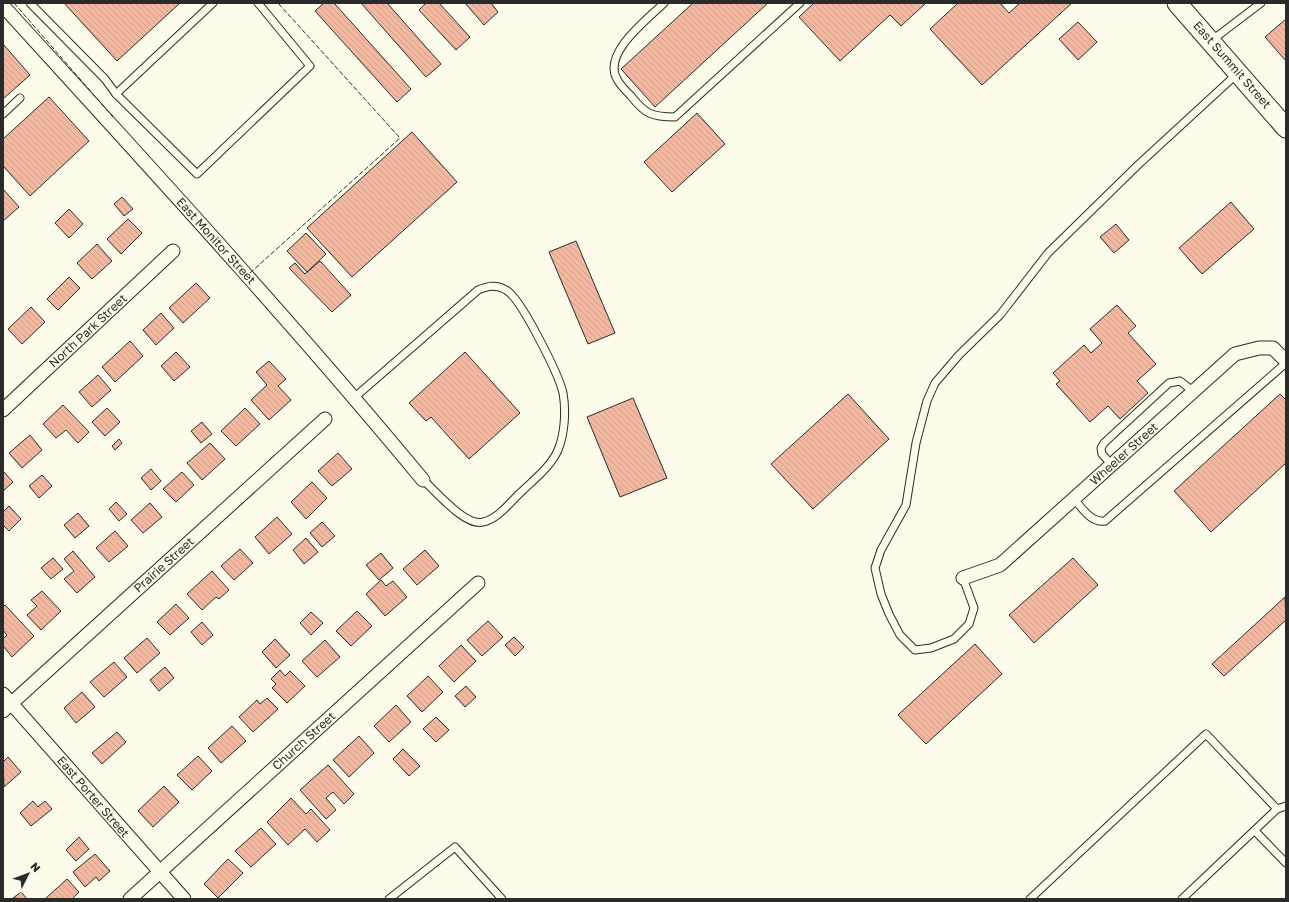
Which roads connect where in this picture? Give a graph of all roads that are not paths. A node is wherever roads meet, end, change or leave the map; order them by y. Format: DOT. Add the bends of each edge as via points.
graph roads {
  1 [pos="30,3"];
  2 [pos="213,3"];
  3 [pos="258,3"];
  4 [pos="664,3"];
  5 [pos="800,3"];
  6 [pos="1177,3"];
  7 [pos="1261,3"];
  8 [pos="3,6"];
  9 [pos="1210,41"];
  10 [pos="1238,73"];
  11 [pos="116,94"];
  12 [pos="20,98"];
  13 [pos="3,114"];
  14 [pos="1286,128"];
  15 [pos="173,251"];
  16 [pos="1286,362"];
  17 [pos="1194,392"];
  18 [pos="355,397"];
  19 [pos="3,410"];
  20 [pos="325,418"];
  21 [pos="1112,465"];
  22 [pos="423,480"];
  23 [pos="1074,499"];
  24 [pos="963,578"];
  25 [pos="478,583"];
  26 [pos="6,703"];
  27 [pos="1286,806"];
  28 [pos="1277,809"];
  29 [pos="1255,831"];
  30 [pos="1286,863"];
  31 [pos="160,872"];
  32 [pos="130,899"];
  33 [pos="184,899"];
  34 [pos="389,899"];
  35 [pos="502,899"];
  36 [pos="1030,899"];
  37 [pos="1182,899"];
  1 -- 11 [label="lane"];
  2 -- 11 [label="lane"];
  3 -- 11 [label="lane" via="310,66 197,174"];
  4 -- 5 [label="lane" via="623,44 614,62 616,78 643,111 659,117 675,117"];
  6 -- 9 [label="street, East Summit Street"];
  7 -- 9 [label="lane"];
  8 -- 18 [label="street, East Monitor Street"];
  9 -- 10 [label="street, East Summit Street"];
  10 -- 14 [label="street, East Summit Street"];
  10 -- 24 [label="lane" via="1139,164 1048,253 1000,315 934,383 916,443 906,505 881,550 875,568 880,594 889,614 900,635 915,650 931,648 954,639 969,624 974,608"];
  12 -- 13 [label="lane"];
  15 -- 19 [label="street, North Park Street"];
  16 -- 17 [label="street, Wheeler Street" via="1273,348 1259,348 1235,354"];
  16 -- 23 [label="lane" via="1104,521 1093,519"];
  17 -- 21 [label="street, Wheeler Street"];
  17 -- 21 [label="lane" via="1180,381 1169,383 1104,443 1101,448 1102,454"];
  18 -- 22 [label="street, East Monitor Street"];
  18 -- 22 [label="lane" via="478,290 498,286 508,291 518,302 561,386 565,406 558,450 551,462 504,509 482,522 474,523 463,517"];
  20 -- 26 [label="street, Prairie Street"];
  21 -- 23 [label="street, Wheeler Street"];
  23 -- 24 [label="street, Wheeler Street" via="1000,565"];
  25 -- 31 [label="street, Church Street"];
  26 -- 31 [label="street, East Porter Street"];
  27 -- 28 [label="lane"];
  28 -- 29 [label="lane"];
  28 -- 36 [label="lane" via="1206,734"];
  29 -- 30 [label="lane"];
  29 -- 37 [label="lane"];
  31 -- 32 [label="street, Church Street"];
  31 -- 33 [label="street, East Porter Street"];
  34 -- 35 [label="lane" via="455,847"];
}
